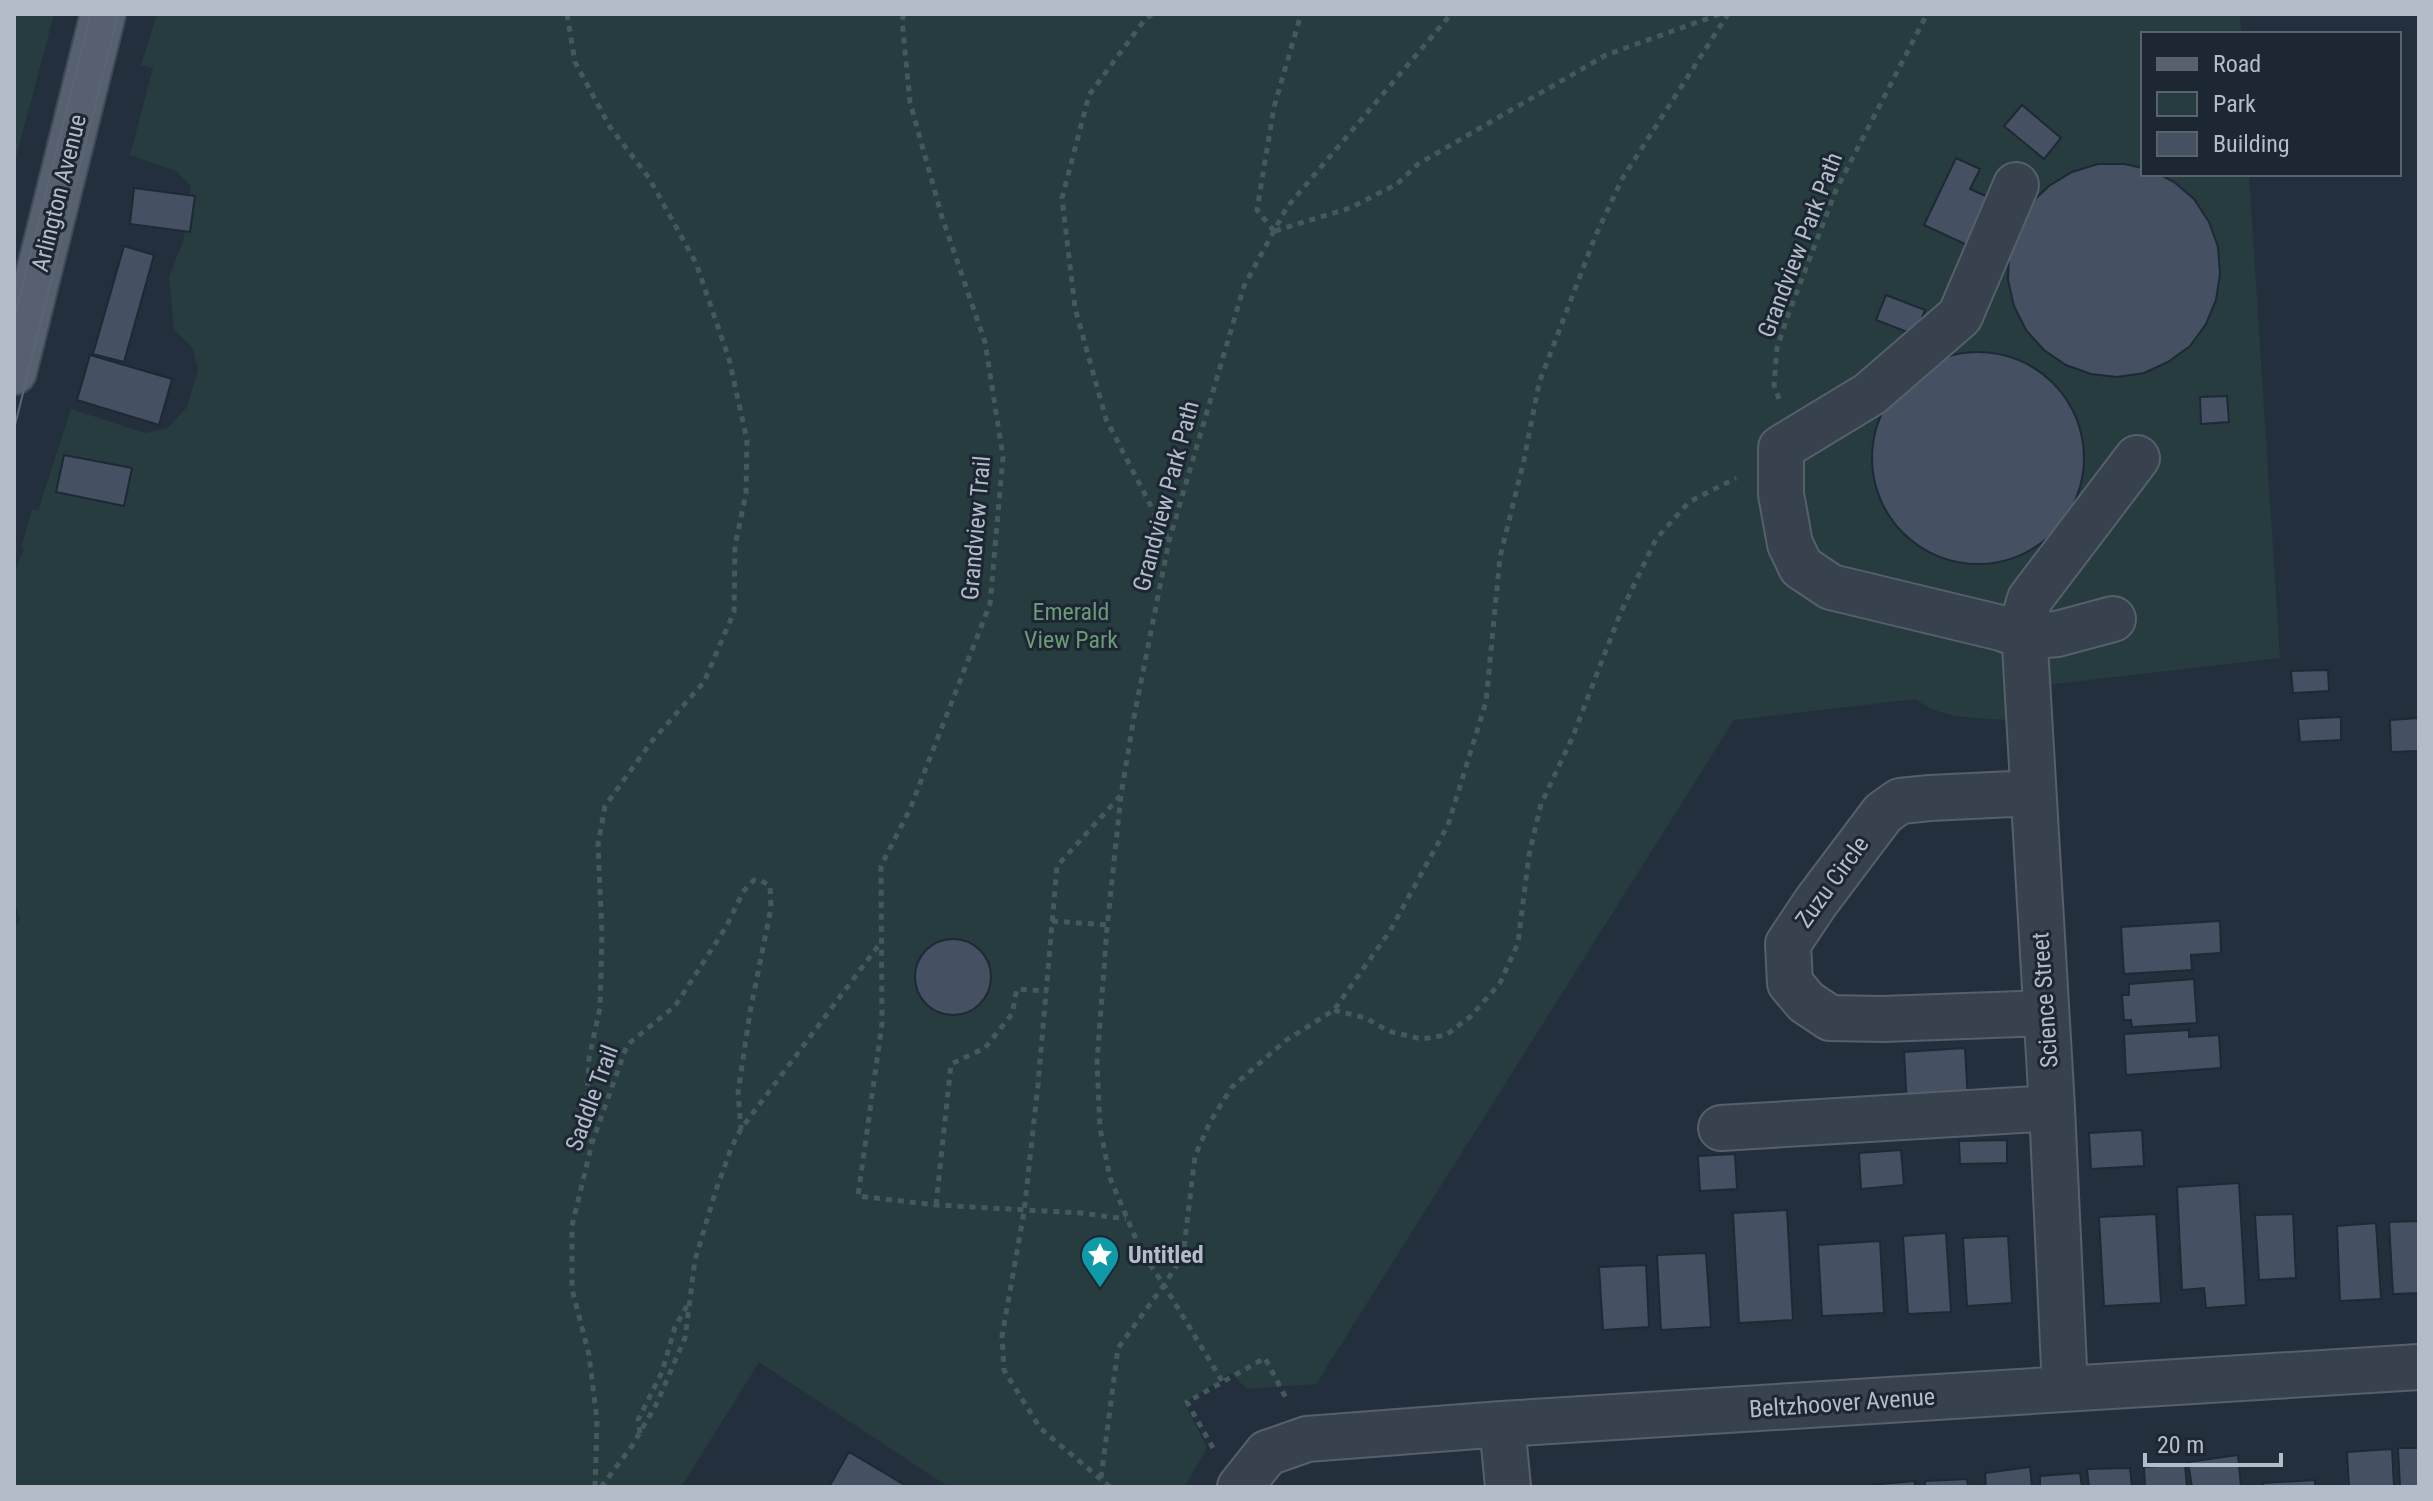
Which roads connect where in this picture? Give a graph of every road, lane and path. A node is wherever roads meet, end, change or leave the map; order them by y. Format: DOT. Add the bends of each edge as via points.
graph roads {
  1 [pos="103,14"];
  2 [pos="567,14"];
  3 [pos="904,14"];
  4 [pos="1152,14"];
  5 [pos="1301,14"];
  6 [pos="1451,14"];
  7 [pos="1720,14"];
  8 [pos="1728,14"];
  9 [pos="1927,14"];
  10 [pos="2016,185"];
  11 [pos="1274,231"];
  12 [pos="14,372"];
  13 [pos="1781,448"];
  14 [pos="2137,458"];
  15 [pos="1169,541"];
  16 [pos="2113,619"];
  17 [pos="2026,624"];
  18 [pos="2033,793"];
  19 [pos="1121,795"];
  20 [pos="1052,921"];
  21 [pos="1108,925"];
  22 [pos="882,941"];
  23 [pos="1046,991"];
  24 [pos="1334,1010"];
  25 [pos="2045,1013"];
  26 [pos="2052,1108"];
  27 [pos="1721,1128"];
  28 [pos="741,1129"];
  29 [pos="592,1143"];
  30 [pos="936,1205"];
  31 [pos="1024,1212"];
  32 [pos="1127,1220"];
  33 [pos="1164,1285"];
  34 [pos="690,1301"];
  35 [pos="2419,1367"];
  36 [pos="1222,1381"];
  37 [pos="2065,1389"];
  38 [pos="1502,1424"];
  39 [pos="640,1433"];
  40 [pos="1287,1446"];
  41 [pos="1230,1473"];
  42 [pos="1101,1478"];
  43 [pos="598,1487"];
  44 [pos="1110,1487"];
  45 [pos="1508,1487"];
  1 -- 12 [label="main road, Arlington Avenue"];
  2 -- 29 [label="path" via="575,62 696,263 729,359 747,440 734,612 704,682 605,806 598,845 600,1008 589,1058 586,1127"];
  3 -- 22 [label="path, Grandview Trail" via="910,102 985,342 1003,457 990,604 910,809 881,866"];
  4 -- 15 [label="path" via="1089,95 1062,198 1075,308 1106,419"];
  5 -- 11 [label="path" via="1274,107 1257,210"];
  6 -- 11 [label="path, Grandview Park Path" via="1287,207"];
  7 -- 11 [label="path" via="1606,55 1418,164 1397,184 1350,208"];
  8 -- 24 [label="path" via="1622,179 1595,237 1539,383 1500,557 1486,702 1448,825 1390,931"];
  9 -- 13 [label="path, Grandview Park Path" via="1836,190 1788,315 1777,348 1774,385 1787,424"];
  10 -- 13 [label="street" via="1960,316 1870,394"];
  11 -- 15 [label="path, Grandview Park Path" via="1244,286"];
  13 -- 17 [label="street" via="1781,494 1790,544 1801,567 1831,587 2001,628"];
  13 -- 24 [label="path" via="1766,466 1689,502 1656,539 1541,804 1518,943 1500,983 1446,1035 1422,1039"];
  14 -- 17 [label="street" via="2030,599"];
  15 -- 19 [label="path, Grandview Park Path"];
  16 -- 17 [label="street" via="2057,634"];
  17 -- 18 [label="street, Science Street"];
  18 -- 25 [label="street, Science Street"];
  18 -- 25 [label="street, Zuzu Circle" via="1900,801 1883,813 1788,944 1790,983 1830,1018"];
  19 -- 20 [label="path" via="1057,866"];
  19 -- 21 [label="path, Grandview Park Path"];
  20 -- 21 [label="path"];
  20 -- 23 [label="path"];
  21 -- 32 [label="path, Grandview Park Path" via="1097,1062 1100,1128 1110,1178"];
  22 -- 28 [label="path, Saddle Trail"];
  22 -- 30 [label="path, Grandview Trail" via="882,1024 858,1196"];
  23 -- 30 [label="path" via="1017,989 1012,1014 985,1048 951,1064"];
  23 -- 31 [label="path"];
  24 -- 33 [label="path" via="1285,1041 1232,1087 1210,1122 1195,1156 1183,1256"];
  25 -- 26 [label="street, Science Street"];
  26 -- 27 [label="street"];
  26 -- 37 [label="street, Science Street"];
  28 -- 29 [label="path, Saddle Trail" via="738,1093 771,908 770,886 760,880 743,892 675,1006 627,1045"];
  28 -- 34 [label="path, Saddle Trail" via="695,1260"];
  29 -- 43 [label="path, Saddle Trail" via="572,1226 572,1289 589,1355"];
  30 -- 31 [label="path"];
  31 -- 32 [label="path"];
  31 -- 42 [label="path" via="1002,1336 1004,1370 1040,1428"];
  32 -- 33 [label="path, Grandview Park Path"];
  33 -- 36 [label="path, Grandview Park Path"];
  33 -- 42 [label="path" via="1118,1348"];
  34 -- 39 [label="path, Saddle Trail" via="685,1338"];
  34 -- 39 [label="path" via="638,1420"];
  35 -- 37 [label="street, Beltzhoover Avenue"];
  36 -- 40 [label="path" via="1265,1358"];
  36 -- 41 [label="path" via="1187,1402"];
  37 -- 38 [label="street, Beltzhoover Avenue"];
  38 -- 40 [label="street, Beltzhoover Avenue"];
  38 -- 45 [label="street"];
  39 -- 43 [label="path, Saddle Trail"];
  40 -- 41 [label="street"];
  42 -- 44 [label="path"];
}
